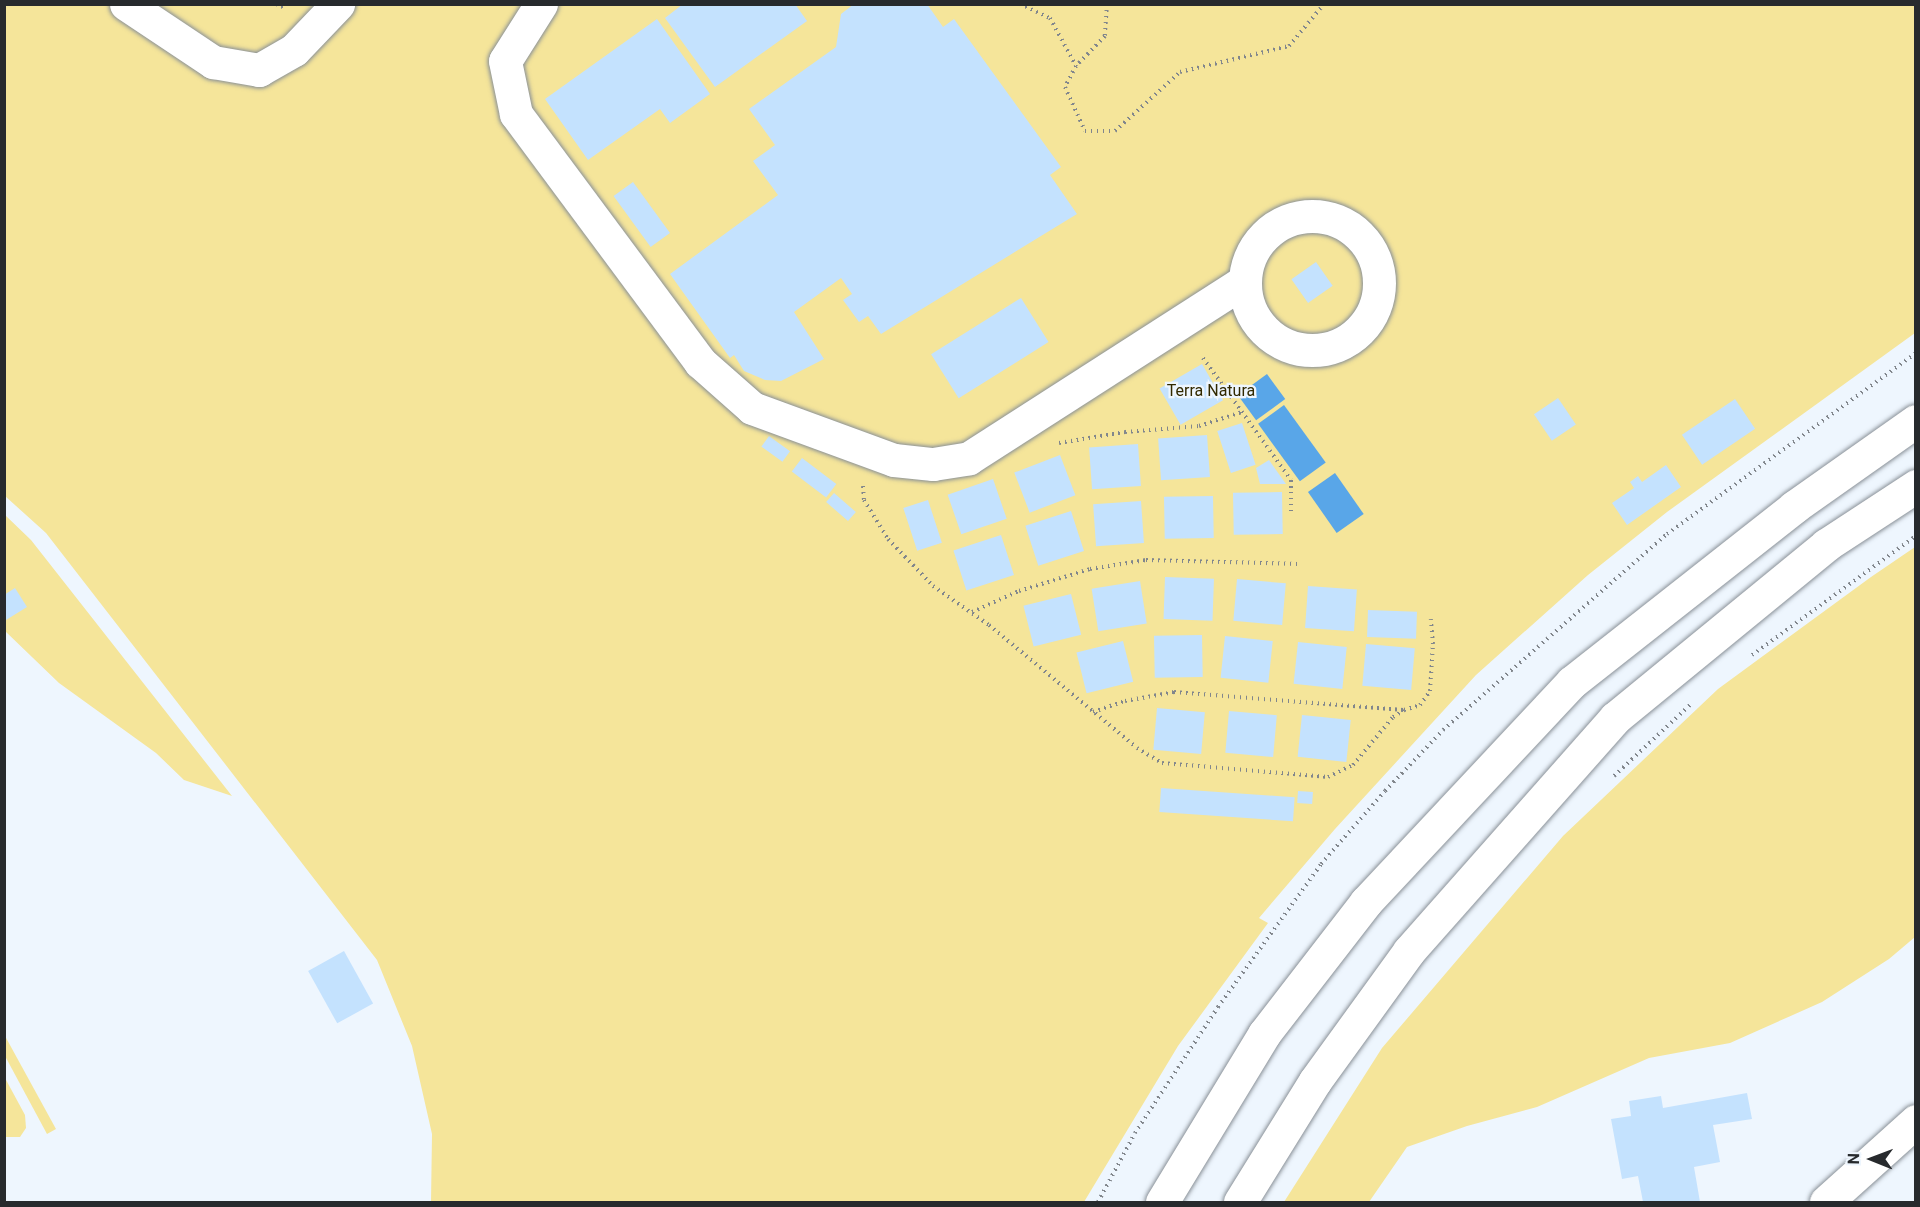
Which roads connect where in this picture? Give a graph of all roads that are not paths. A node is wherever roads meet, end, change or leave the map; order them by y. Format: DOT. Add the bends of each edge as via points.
graph roads {
  1 [pos="126,4"];
  2 [pos="338,4"];
  3 [pos="541,4"];
  4 [pos="1372,216"];
  5 [pos="1332,219"];
  6 [pos="1244,282"];
  7 [pos="1916,421"];
  8 [pos="1916,486"];
  9 [pos="1916,1121"];
  10 [pos="1162,1203"];
  11 [pos="1240,1203"];
  12 [pos="1826,1203"];
  1 -- 2 [label="main road" via="213,62 259,70 294,50"];
  3 -- 6 [label="main road" via="505,61 516,114 700,362 752,408 894,460 933,464 969,458"];
  4 -- 5 [label="main road"];
  5 -- 6 [label="main road" via="1299,216 1278,224 1260,239 1248,259"];
  5 -- 6 [label="main road" via="1363,238 1375,258 1380,281 1376,304 1352,338 1332,348 1290,348 1271,338 1256,322 1247,303"];
  7 -- 10 [label="main road" via="1794,507 1572,682 1366,902 1264,1034"];
  8 -- 11 [label="main road" via="1826,545 1615,718 1409,951 1315,1081"];
  9 -- 12 [label="main road"];
}
